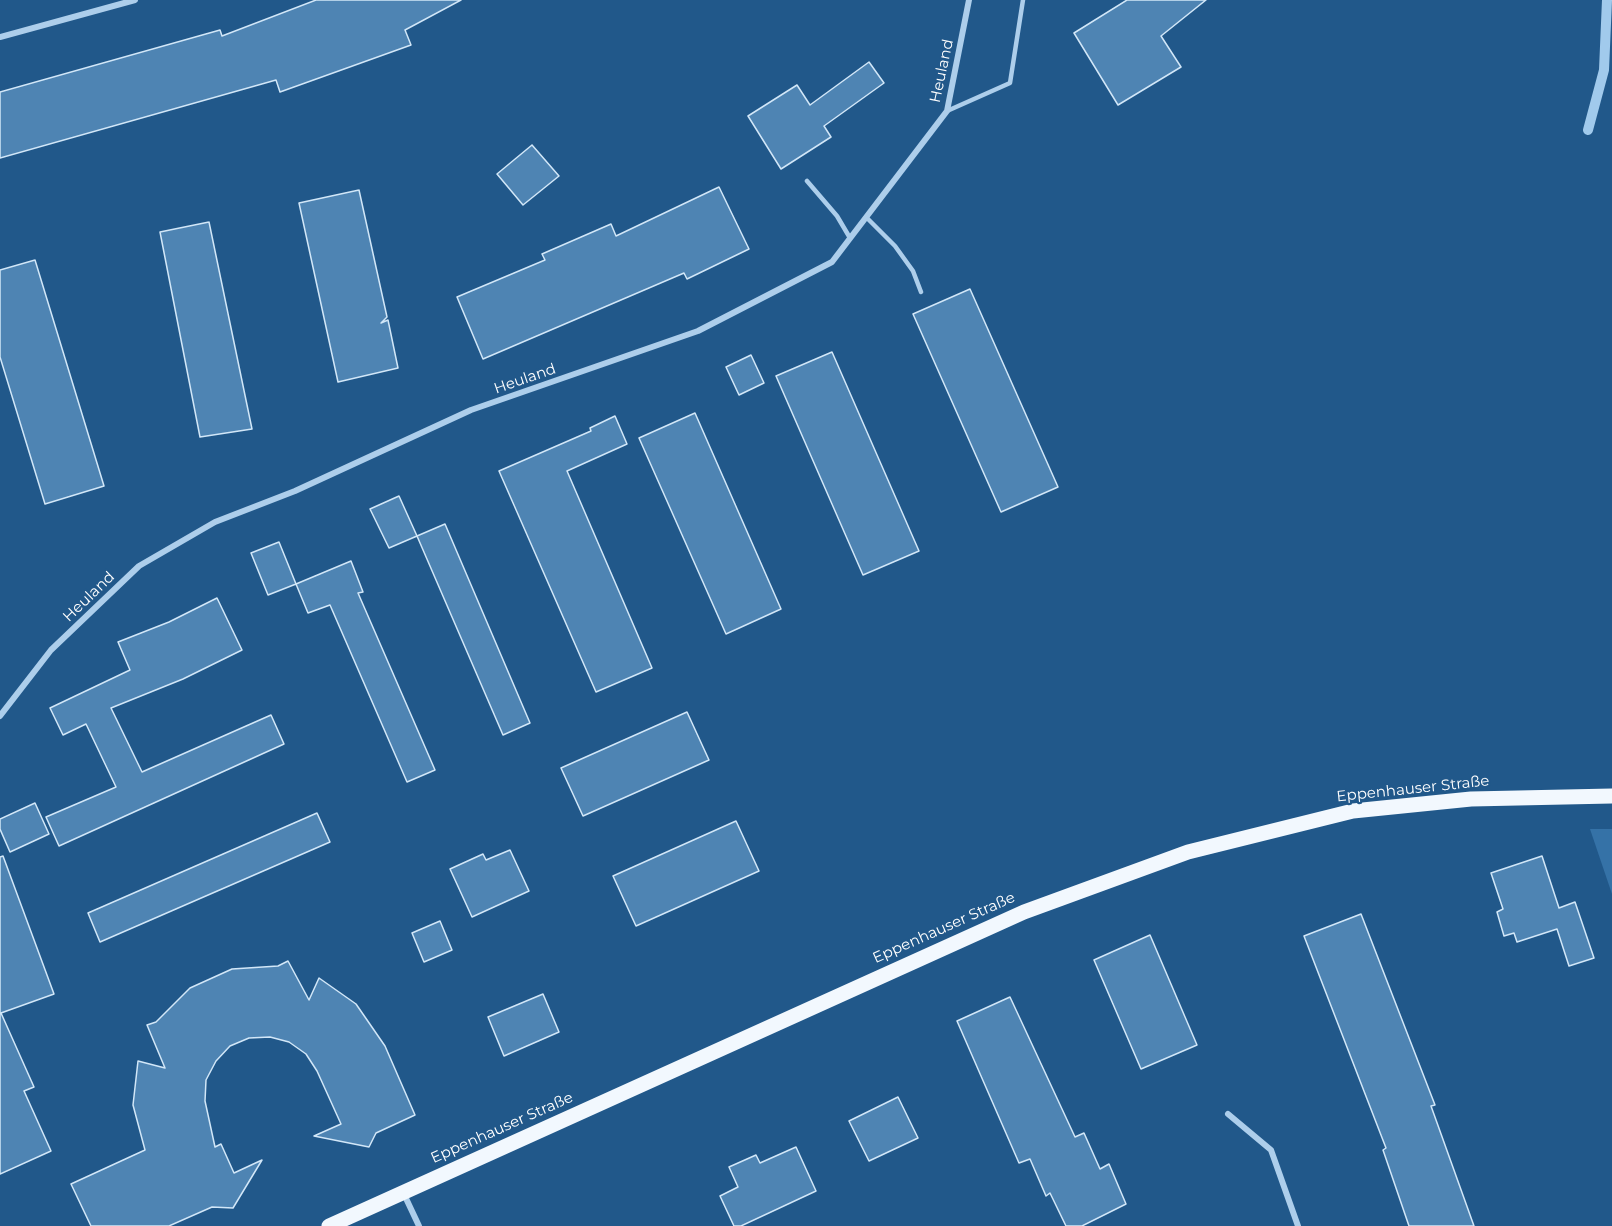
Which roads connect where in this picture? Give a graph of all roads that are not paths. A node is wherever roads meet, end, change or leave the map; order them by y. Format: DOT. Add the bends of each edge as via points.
graph roads {
  1 [pos="135,0"];
  2 [pos="969,0"];
  3 [pos="1023,0"];
  4 [pos="0,37"];
  5 [pos="947,111"];
  6 [pos="807,181"];
  7 [pos="866,217"];
  8 [pos="850,238"];
  9 [pos="921,292"];
  10 [pos="0,716"];
  11 [pos="1612,796"];
  12 [pos="1228,1114"];
  13 [pos="403,1191"];
  14 [pos="329,1226"];
  15 [pos="419,1226"];
  16 [pos="1298,1226"];
  1 -- 4 [label="street"];
  2 -- 5 [label="street, Heuland"];
  3 -- 5 [label="lane" via="1010,83"];
  5 -- 7 [label="street, Heuland"];
  6 -- 8 [label="lane"];
  7 -- 8 [label="street, Heuland"];
  7 -- 9 [label="lane" via="895,246 913,271"];
  8 -- 10 [label="street, Heuland" via="832,262 698,331 471,410 295,491 215,522 139,566 51,650"];
  11 -- 13 [label="main road, Eppenhauser Straße" via="1471,799 1353,811 1188,852 1024,912"];
  12 -- 16 [label="street" via="1271,1150"];
  13 -- 14 [label="main road, Eppenhauser Straße"];
  13 -- 15 [label="street"];
}
